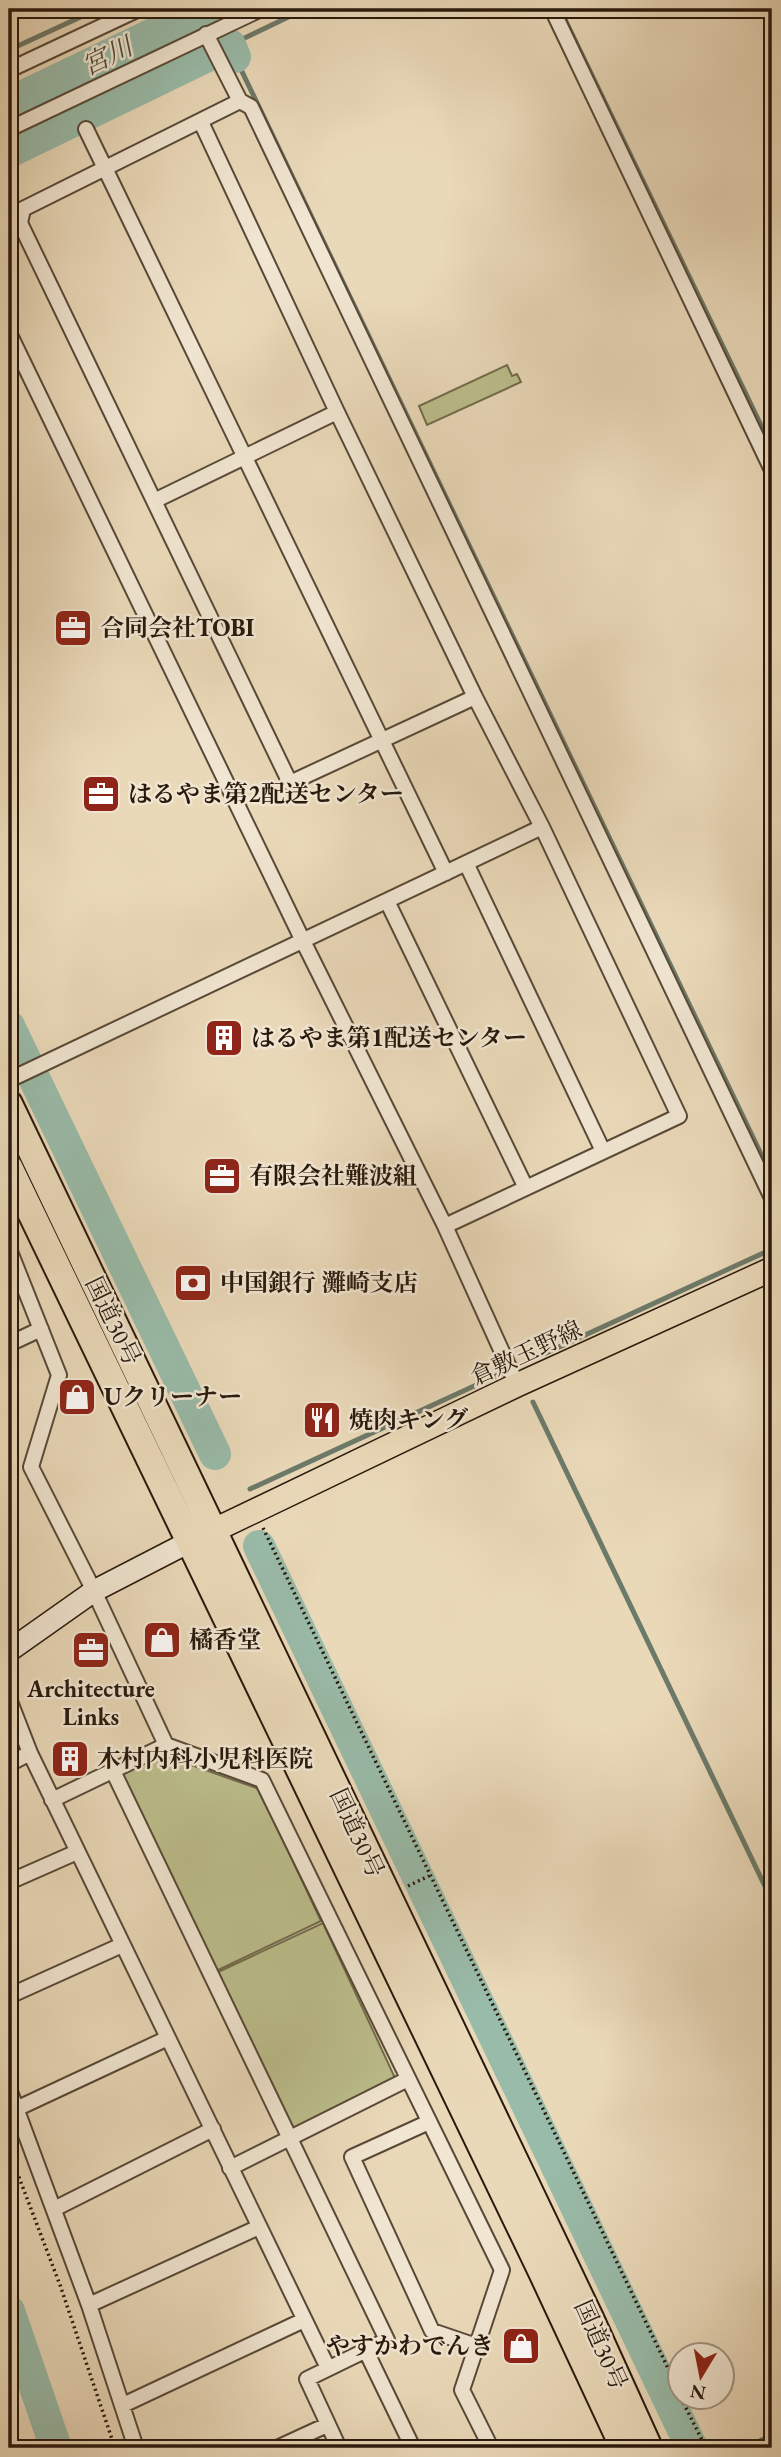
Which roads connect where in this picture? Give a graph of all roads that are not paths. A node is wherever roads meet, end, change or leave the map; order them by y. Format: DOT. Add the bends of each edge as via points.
graph roads {
  1 [pos="139,9"];
  2 [pos="261,9"];
  3 [pos="552,9"];
  4 [pos="206,34"];
  5 [pos="9,70"];
  6 [pos="240,102"];
  7 [pos="201,122"];
  8 [pos="9,128"];
  9 [pos="86,129"];
  10 [pos="106,168"];
  11 [pos="9,333"];
  12 [pos="337,411"];
  13 [pos="246,457"];
  14 [pos="772,470"];
  15 [pos="154,501"];
  16 [pos="475,697"];
  17 [pos="382,740"];
  18 [pos="542,827"];
  19 [pos="466,863"];
  20 [pos="446,873"];
  21 [pos="387,901"];
  22 [pos="303,941"];
  23 [pos="9,1080"];
  24 [pos="9,1104"];
  25 [pos="603,1151"];
  26 [pos="9,1167"];
  27 [pos="526,1188"];
  28 [pos="772,1198"];
  29 [pos="445,1226"];
  30 [pos="9,1251"];
  31 [pos="772,1269"];
  32 [pos="41,1329"];
  33 [pos="9,1344"];
  34 [pos="512,1374"];
  35 [pos="213,1530"];
  36 [pos="189,1542"];
  37 [pos="94,1591"];
  38 [pos="9,1651"];
  39 [pos="9,1699"];
  40 [pos="166,1745"];
  41 [pos="30,1754"];
  42 [pos="9,1764"];
  43 [pos="113,1771"];
  44 [pos="52,1800"];
  45 [pos="77,1852"];
  46 [pos="9,1882"];
  47 [pos="122,1945"];
  48 [pos="9,1996"];
  49 [pos="168,2038"];
  50 [pos="408,2079"];
  51 [pos="9,2089"];
  52 [pos="16,2109"];
  53 [pos="429,2122"];
  54 [pos="212,2129"];
  55 [pos="290,2138"];
  56 [pos="230,2168"];
  57 [pos="54,2209"];
  58 [pos="259,2227"];
  59 [pos="89,2305"];
  60 [pos="304,2320"];
  61 [pos="476,2346"];
  62 [pos="366,2351"];
  63 [pos="328,2368"];
  64 [pos="123,2405"];
  65 [pos="327,2425"];
  66 [pos="136,2448"];
  67 [pos="277,2448"];
  68 [pos="339,2448"];
  69 [pos="413,2448"];
  70 [pos="491,2448"];
  71 [pos="624,2448"];
  72 [pos="649,2448"];
  1 -- 5 [label="street"];
  2 -- 4 [label="street"];
  3 -- 14 [label="street"];
  4 -- 6 [label="street"];
  4 -- 8 [label="street"];
  6 -- 7 [label="street"];
  6 -- 28 [label="street" via="251,107"];
  7 -- 10 [label="street"];
  7 -- 12 [label="street"];
  9 -- 10 [label="street"];
  10 -- 13 [label="street"];
  10 -- 15 [label="street" via="23,209 20,223"];
  11 -- 22 [label="street"];
  12 -- 13 [label="street"];
  12 -- 16 [label="street"];
  13 -- 15 [label="street"];
  13 -- 17 [label="street"];
  15 -- 17 [label="street" via="290,783"];
  16 -- 17 [label="street"];
  16 -- 18 [label="street"];
  17 -- 20 [label="street"];
  18 -- 19 [label="street"];
  18 -- 25 [label="street" via="679,1116"];
  19 -- 20 [label="street"];
  19 -- 25 [label="street"];
  20 -- 21 [label="street"];
  21 -- 22 [label="street"];
  21 -- 27 [label="street"];
  22 -- 23 [label="street"];
  22 -- 29 [label="street"];
  24 -- 35 [label="highway, 国道30号"];
  25 -- 27 [label="street"];
  26 -- 36 [label="highway, 国道30号"];
  27 -- 29 [label="street"];
  29 -- 34 [label="street"];
  30 -- 32 [label="street"];
  31 -- 34 [label="main road, 倉敷玉野線"];
  32 -- 33 [label="street"];
  32 -- 37 [label="street" via="59,1375 31,1467"];
  34 -- 35 [label="main road, 倉敷玉野線"];
  35 -- 36 [label="main road, 倉敷玉野線"];
  35 -- 72 [label="highway, 国道30号"];
  36 -- 37 [label="street"];
  36 -- 71 [label="highway, 国道30号"];
  37 -- 38 [label="street"];
  37 -- 40 [label="street"];
  39 -- 41 [label="street"];
  40 -- 43 [label="street"];
  40 -- 50 [label="street" via="262,1780"];
  41 -- 42 [label="street"];
  41 -- 44 [label="street"];
  43 -- 44 [label="street"];
  43 -- 55 [label="street"];
  44 -- 45 [label="street"];
  45 -- 46 [label="street"];
  45 -- 47 [label="street"];
  47 -- 48 [label="street"];
  47 -- 49 [label="street"];
  49 -- 52 [label="street"];
  49 -- 54 [label="street"];
  50 -- 53 [label="street"];
  50 -- 55 [label="street"];
  51 -- 52 [label="street"];
  52 -- 57 [label="street"];
  53 -- 61 [label="street" via="502,2270"];
  53 -- 61 [label="street" via="352,2157 432,2331"];
  54 -- 56 [label="street"];
  54 -- 57 [label="street"];
  55 -- 56 [label="street"];
  55 -- 62 [label="street" via="387,2340"];
  56 -- 58 [label="street"];
  57 -- 59 [label="street"];
  58 -- 59 [label="street"];
  58 -- 60 [label="street"];
  59 -- 64 [label="street"];
  60 -- 63 [label="street"];
  60 -- 64 [label="street"];
  61 -- 70 [label="street" via="462,2390"];
  62 -- 63 [label="street"];
  62 -- 69 [label="street"];
  63 -- 65 [label="street" via="307,2379"];
  64 -- 66 [label="street"];
  65 -- 67 [label="street"];
  65 -- 68 [label="street"];
}
